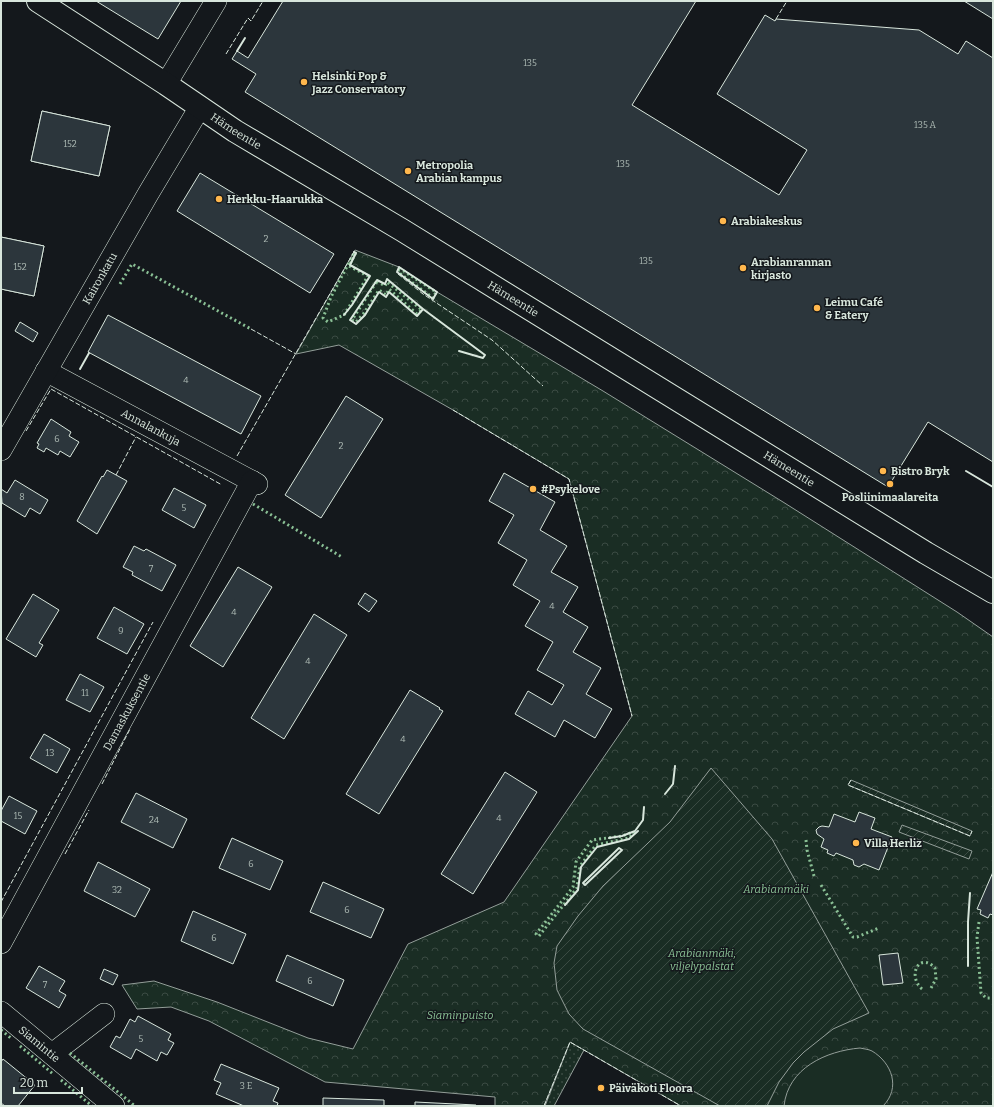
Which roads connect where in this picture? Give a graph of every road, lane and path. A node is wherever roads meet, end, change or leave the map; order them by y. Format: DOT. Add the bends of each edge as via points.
graph roads {
  1 [pos="38,1"];
  2 [pos="216,1"];
  3 [pos="166,84"];
  4 [pos="200,107"];
  5 [pos="46,371"];
  6 [pos="1,450"];
  7 [pos="254,482"];
  8 [pos="993,592"];
  9 [pos="1,943"];
  10 [pos="1,1012"];
  11 [pos="104,1014"];
  12 [pos="52,1054"];
  13 [pos="114,1106"];
  1 -- 3 [label="main road, Hämeentie"];
  2 -- 3 [label="street"];
  3 -- 4 [label="main road, Hämeentie"];
  4 -- 5 [label="street, Kaironkatu"];
  4 -- 8 [label="main road, Hämeentie" via="235,131 402,230"];
  5 -- 6 [label="street, Kaironkatu"];
  5 -- 7 [label="street, Annalankuja"];
  7 -- 9 [label="street, Damaskuksentie"];
  10 -- 12 [label="street, Siamintie"];
  11 -- 12 [label="street"];
  12 -- 13 [label="street, Siamintie"];
}
